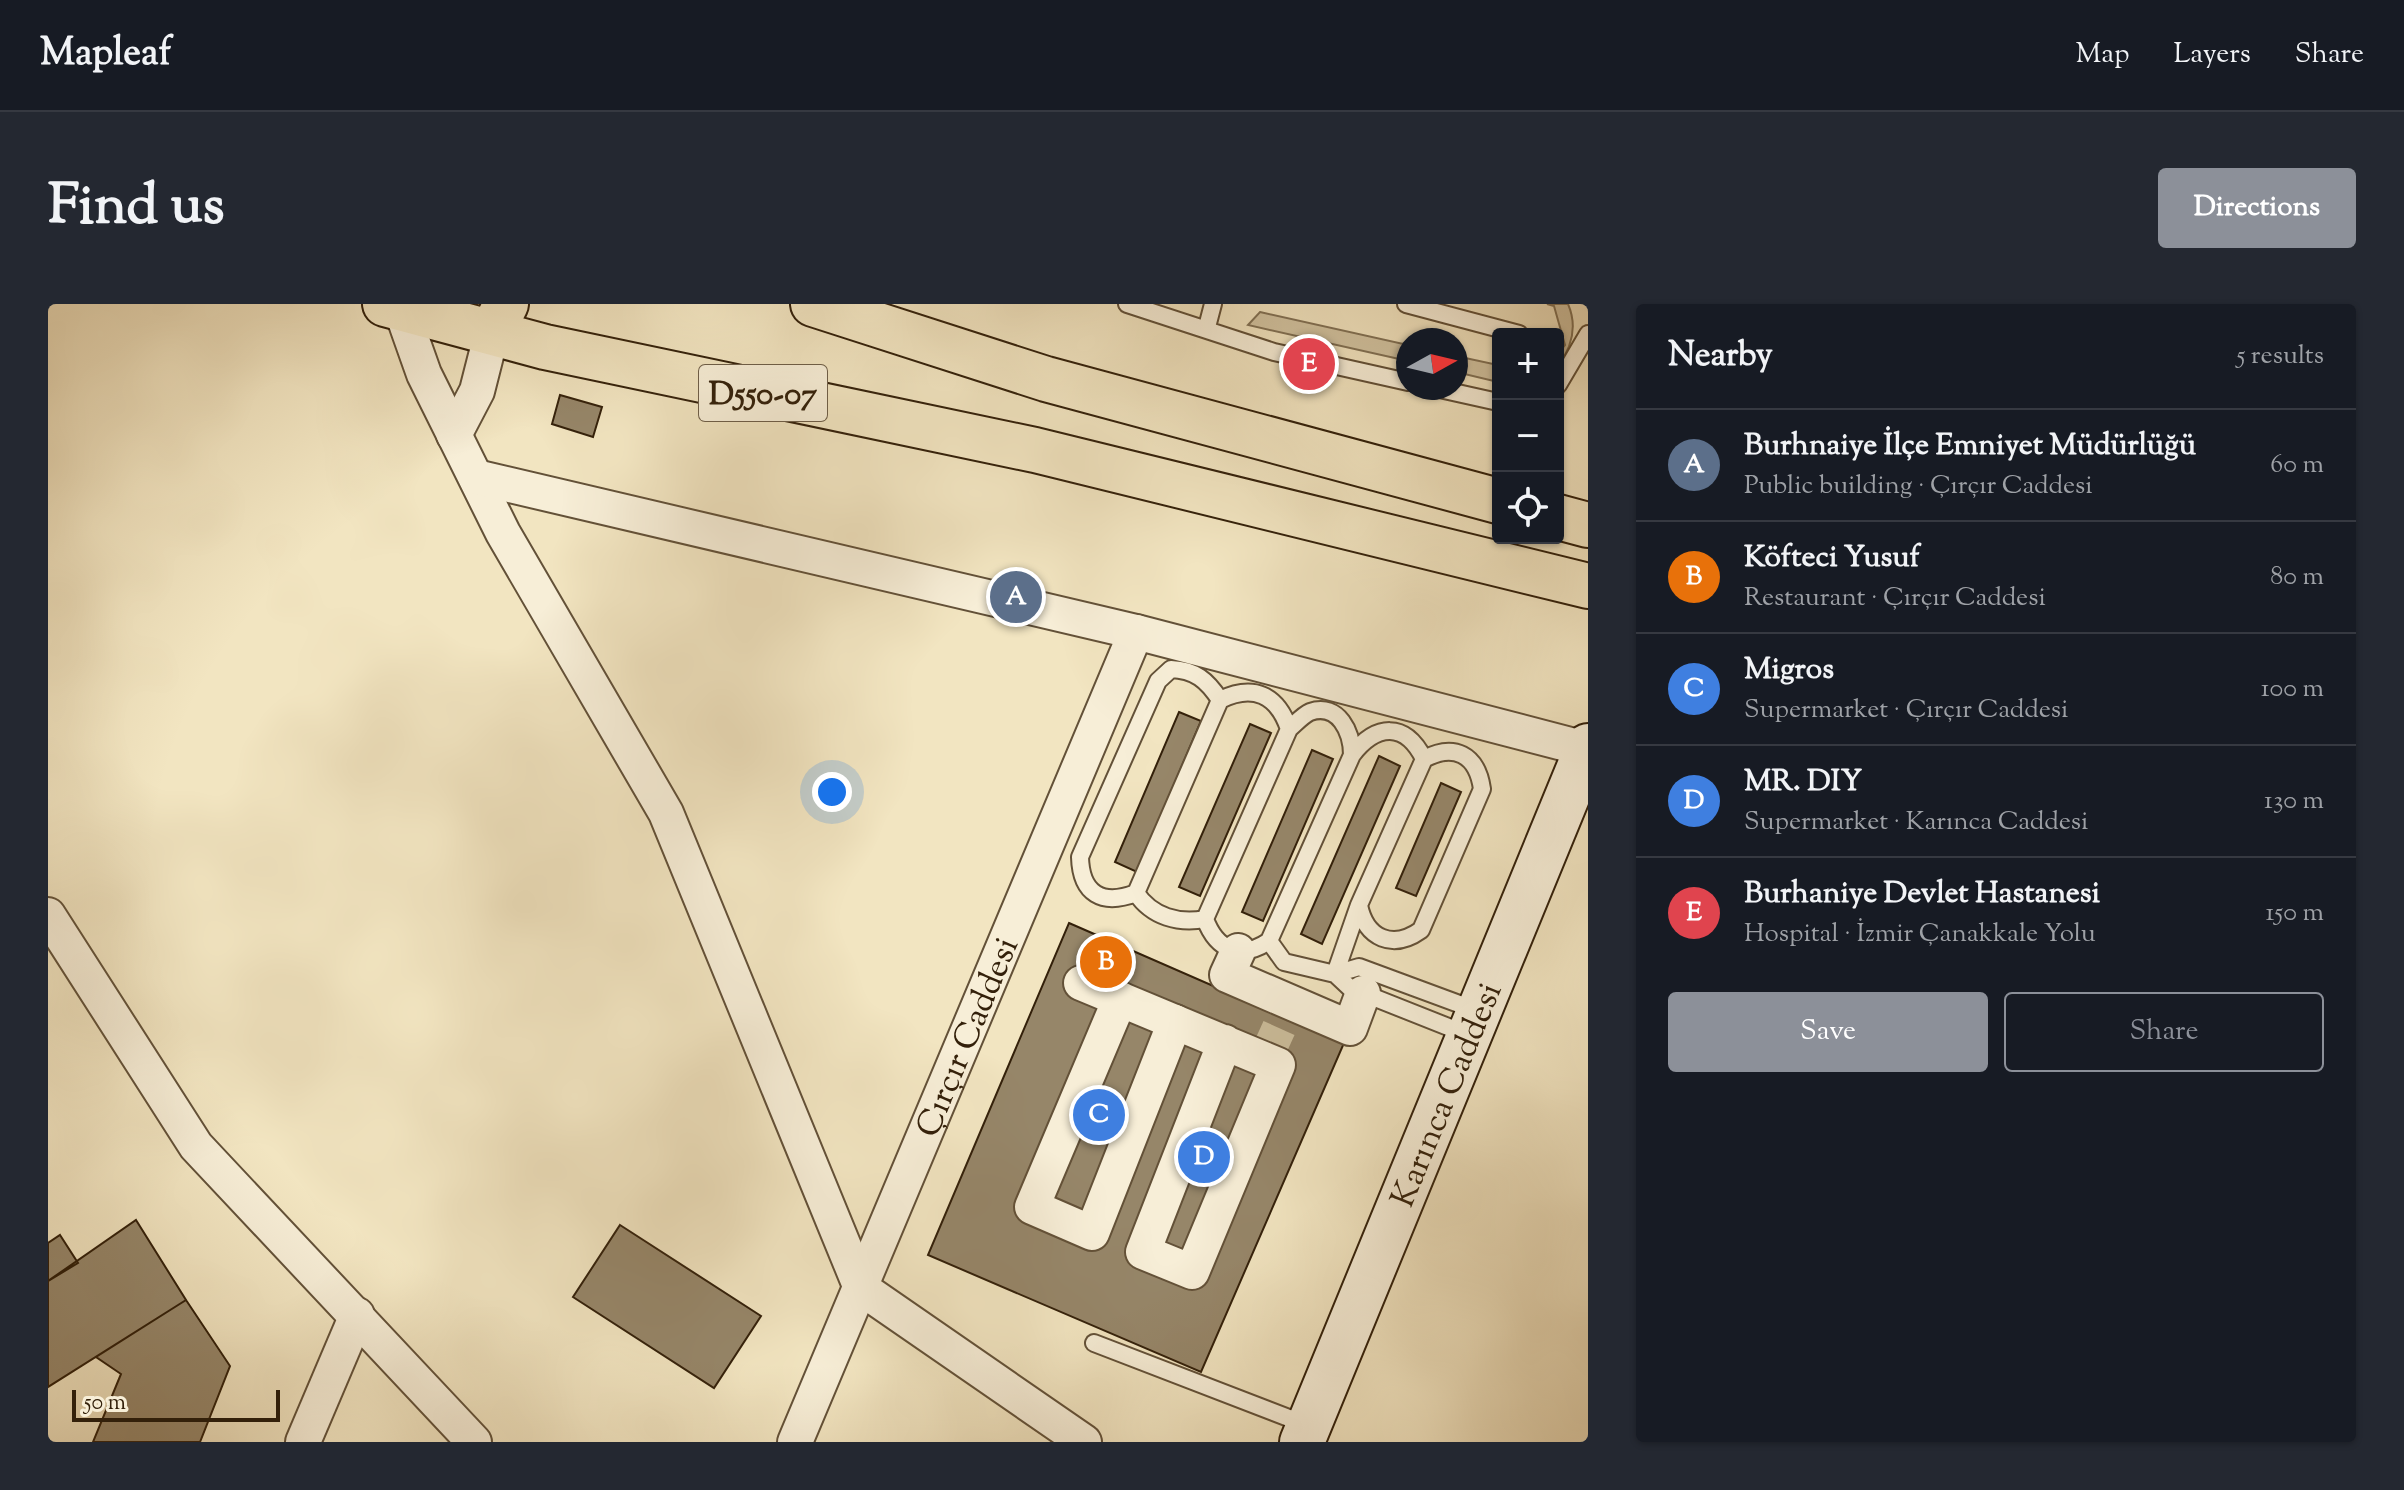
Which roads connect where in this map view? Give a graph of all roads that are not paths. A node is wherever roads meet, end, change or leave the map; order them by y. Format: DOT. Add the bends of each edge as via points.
graph roads {
  1 [pos="813,304"];
  2 [pos="1127,304"];
  3 [pos="1213,304"];
  4 [pos="1406,304"];
  5 [pos="395,306"];
  6 [pos="1170,310"];
  7 [pos="499,318"];
  8 [pos="1207,327"];
  9 [pos="1496,328"];
  10 [pos="1588,334"];
  11 [pos="1564,375"];
  12 [pos="1396,379"];
  13 [pos="1468,395"];
  14 [pos="1492,401"];
  15 [pos="454,435"];
  16 [pos="476,477"];
  17 [pos="1492,499"];
  18 [pos="1588,586"];
  19 [pos="1136,632"];
  20 [pos="1220,700"];
  21 [pos="1289,729"];
  22 [pos="1587,748"];
  23 [pos="1352,755"];
  24 [pos="1424,759"];
  25 [pos="1136,893"];
  26 [pos="1359,905"];
  27 [pos="48,915"];
  28 [pos="1205,919"];
  29 [pos="1254,946"];
  30 [pos="1335,974"];
  31 [pos="1081,983"];
  32 [pos="1363,993"];
  33 [pos="1120,999"];
  34 [pos="1175,1022"];
  35 [pos="1474,1023"];
  36 [pos="1225,1042"];
  37 [pos="1092,1233"];
  38 [pos="1143,1252"];
  39 [pos="861,1288"];
  40 [pos="357,1315"];
  41 [pos="1094,1343"];
  42 [pos="1305,1434"];
  43 [pos="303,1442"];
  44 [pos="474,1442"];
  45 [pos="795,1442"];
  46 [pos="1084,1442"];
  1 -- 17 [label="highway" via="1046,379"];
  2 -- 6 [label="lane"];
  3 -- 8 [label="lane"];
  4 -- 9 [label="lane"];
  5 -- 7 [label="highway, D550-07"];
  5 -- 15 [label="street"];
  6 -- 8 [label="lane"];
  7 -- 15 [label="street" via="477,391"];
  7 -- 18 [label="highway, D550-07" via="545,347 1153,479"];
  8 -- 12 [label="lane" via="1274,352"];
  10 -- 11 [label="lane"];
  13 -- 14 [label="lane"];
  15 -- 16 [label="street"];
  16 -- 19 [label="street"];
  16 -- 39 [label="street" via="503,533 666,813"];
  19 -- 22 [label="street"];
  19 -- 39 [label="street, Çırçır Caddesi"];
  20 -- 21 [label="lane" via="1239,691 1260,695 1274,702"];
  20 -- 25 [label="lane"];
  20 -- 25 [label="lane" via="1211,686 1187,670 1171,669 1158,681 1080,857 1081,877 1092,891 1107,899"];
  21 -- 23 [label="lane" via="1309,712 1325,712 1344,721 1352,735"];
  21 -- 28 [label="lane"];
  22 -- 35 [label="street, Karınca Caddesi"];
  23 -- 24 [label="lane" via="1364,739 1381,731 1399,732 1415,741"];
  23 -- 29 [label="lane"];
  24 -- 26 [label="lane"];
  24 -- 26 [label="lane" via="1441,750 1465,755 1480,771 1482,789 1421,930 1392,942 1375,936 1363,922"];
  25 -- 28 [label="lane" via="1145,906 1164,916 1187,922"];
  26 -- 30 [label="lane"];
  27 -- 40 [label="street" via="196,1146"];
  28 -- 29 [label="lane" via="1211,935"];
  29 -- 30 [label="lane" via="1284,962"];
  29 -- 32 [label="street" via="1227,975 1350,1028"];
  30 -- 32 [label="lane"];
  30 -- 35 [label="lane" via="1359,967"];
  31 -- 33 [label="street"];
  32 -- 35 [label="lane"];
  33 -- 34 [label="street"];
  33 -- 37 [label="street" via="1032,1207"];
  34 -- 36 [label="street"];
  34 -- 37 [label="street"];
  35 -- 42 [label="street, Karınca Caddesi"];
  36 -- 38 [label="street"];
  36 -- 38 [label="street" via="1278,1065 1192,1272"];
  37 -- 38 [label="street"];
  39 -- 45 [label="street, Çırçır Caddesi"];
  39 -- 46 [label="street"];
  40 -- 43 [label="street"];
  40 -- 44 [label="street"];
  41 -- 42 [label="lane"];
}
